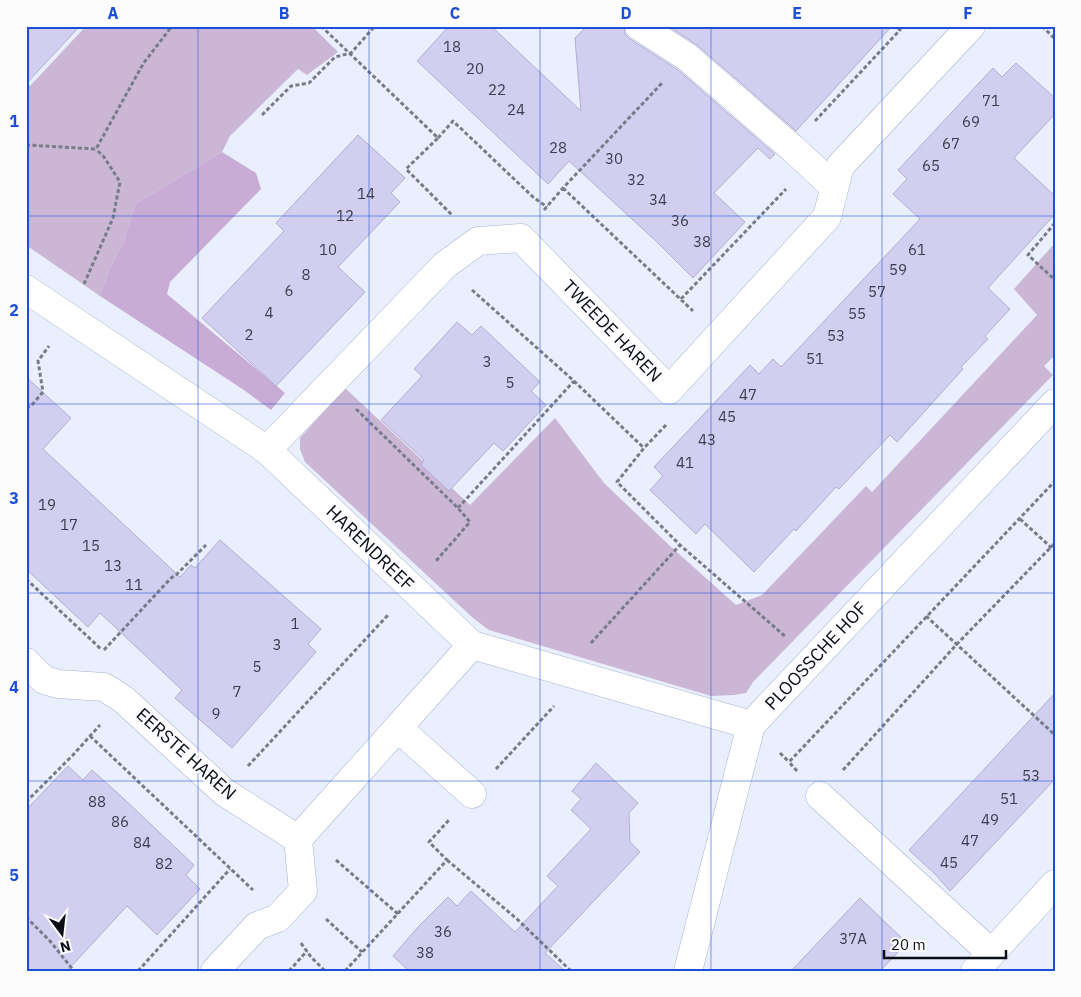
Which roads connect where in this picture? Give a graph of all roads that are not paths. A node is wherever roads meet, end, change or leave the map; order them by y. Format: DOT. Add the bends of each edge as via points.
graph roads {
  1 [pos="640,26"];
  2 [pos="971,26"];
  3 [pos="834,187"];
  4 [pos="26,289"];
  5 [pos="1055,403"];
  6 [pos="267,450"];
  7 [pos="472,645"];
  8 [pos="26,662"];
  9 [pos="751,725"];
  10 [pos="398,728"];
  11 [pos="472,794"];
  12 [pos="820,796"];
  13 [pos="301,836"];
  14 [pos="1055,884"];
  15 [pos="983,962"];
  16 [pos="216,971"];
  17 [pos="688,971"];
  1 -- 3 [label="street" via="687,57"];
  2 -- 3 [label="street, TWEEDE HAREN" via="840,166"];
  3 -- 6 [label="street, TWEEDE HAREN" via="827,217 669,390 521,238 478,241 444,265"];
  4 -- 6 [label="street, HARENDREEF"];
  5 -- 9 [label="street, PLOOSSCHE HOF"];
  6 -- 7 [label="street, HARENDREEF"];
  7 -- 9 [label="street, HARENDREEF"];
  7 -- 10 [label="street"];
  8 -- 13 [label="street, EERSTE HAREN" via="44,680 113,693 224,792"];
  9 -- 17 [label="street, PLOOSSCHE HOF"];
  10 -- 11 [label="street"];
  10 -- 13 [label="street"];
  12 -- 15 [label="street"];
  13 -- 16 [label="street" via="303,891 278,918 257,926"];
  14 -- 15 [label="street"];
}
